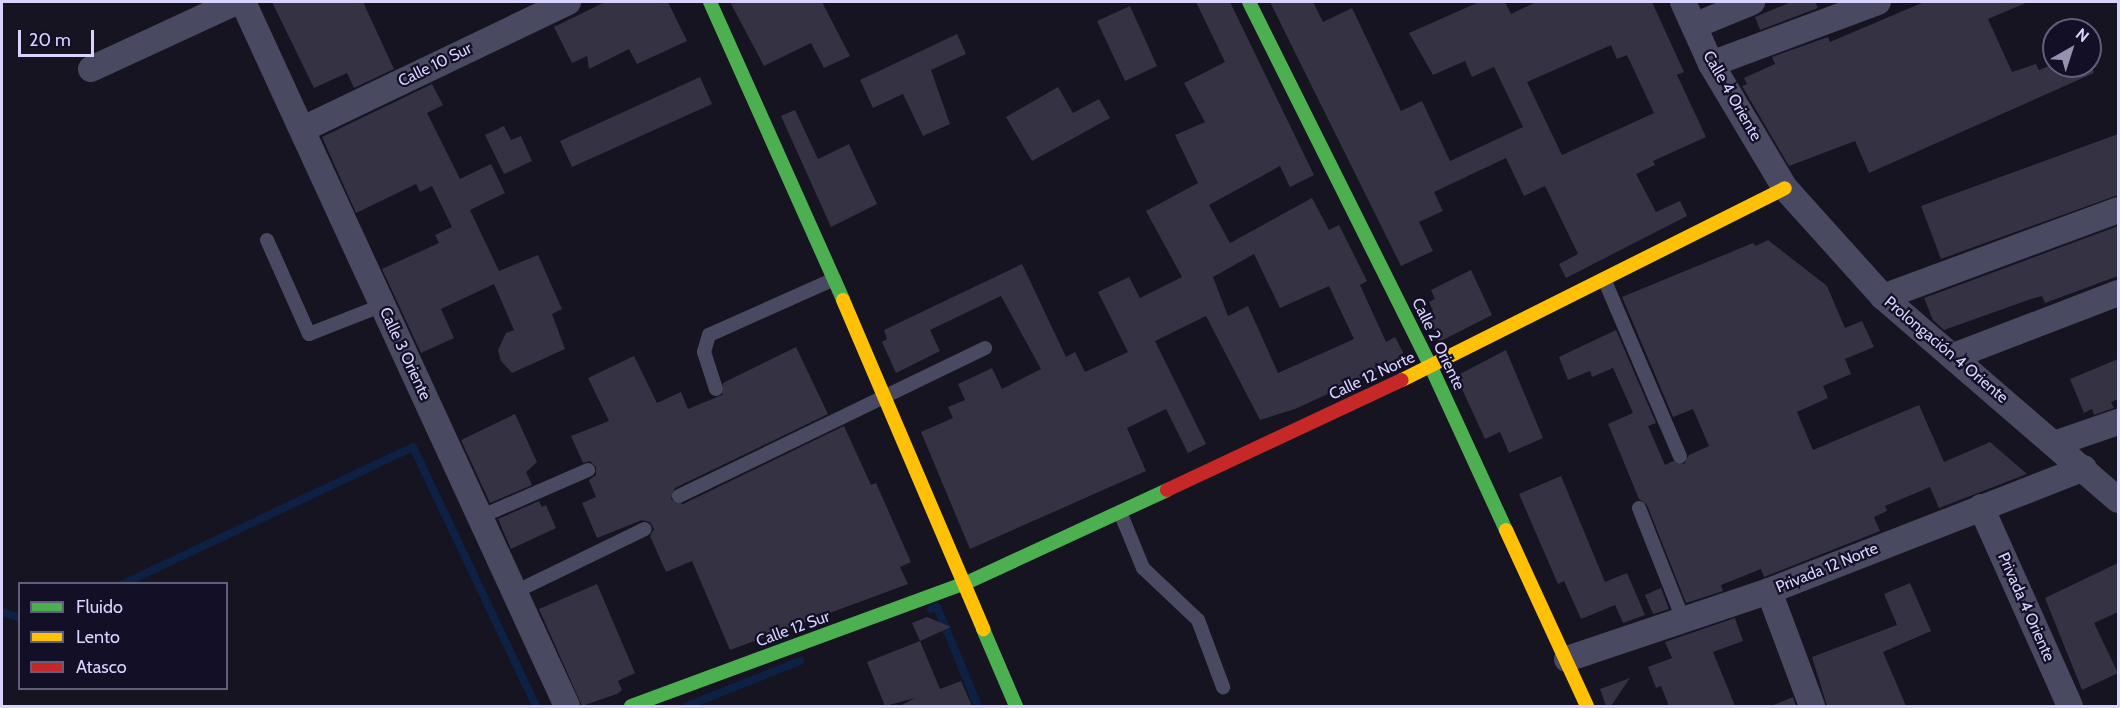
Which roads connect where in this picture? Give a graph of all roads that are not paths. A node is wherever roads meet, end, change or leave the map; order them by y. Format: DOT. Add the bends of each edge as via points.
graph roads {
  1 [pos="236,2"];
  2 [pos="243,2"];
  3 [pos="568,2"];
  4 [pos="710,2"];
  5 [pos="1249,2"];
  6 [pos="1683,2"];
  7 [pos="1752,2"];
  8 [pos="1878,2"];
  9 [pos="1694,26"];
  10 [pos="1710,64"];
  11 [pos="91,69"];
  12 [pos="303,129"];
  13 [pos="1785,188"];
  14 [pos="2118,210"];
  15 [pos="267,240"];
  16 [pos="834,279"];
  17 [pos="1604,279"];
  18 [pos="2118,293"];
  19 [pos="1883,297"];
  20 [pos="383,305"];
  21 [pos="985,348"];
  22 [pos="1954,356"];
  23 [pos="1431,367"];
  24 [pos="716,389"];
  25 [pos="886,397"];
  26 [pos="2118,422"];
  27 [pos="2057,443"];
  28 [pos="1680,456"];
  29 [pos="2084,468"];
  30 [pos="588,470"];
  31 [pos="679,496"];
  32 [pos="2118,500"];
  33 [pos="1981,507"];
  34 [pos="1639,508"];
  35 [pos="1120,512"];
  36 [pos="480,517"];
  37 [pos="645,529"];
  38 [pos="966,583"];
  39 [pos="1769,591"];
  40 [pos="515,592"];
  41 [pos="1683,619"];
  42 [pos="1567,659"];
  43 [pos="1224,687"];
  44 [pos="567,706"];
  45 [pos="631,706"];
  46 [pos="1016,706"];
  47 [pos="1587,706"];
  48 [pos="1812,706"];
  49 [pos="2070,706"];
  1 -- 11 [label="street"];
  2 -- 12 [label="street, Calle 3 Oriente"];
  3 -- 12 [label="street, Calle 10 Sur"];
  4 -- 16 [label="street"];
  5 -- 23 [label="street, Calle 2 Oriente"];
  6 -- 9 [label="street, Calle 4 Oriente"];
  7 -- 9 [label="street"];
  8 -- 10 [label="street"];
  9 -- 10 [label="street, Calle 4 Oriente"];
  10 -- 13 [label="street, Calle 4 Oriente"];
  12 -- 20 [label="street, Calle 3 Oriente"];
  13 -- 17 [label="street, Calle 12 Norte"];
  13 -- 19 [label="street, Prolongación 4 Oriente"];
  14 -- 19 [label="street"];
  15 -- 20 [label="lane" via="309,334"];
  16 -- 24 [label="lane" via="708,335 704,352"];
  16 -- 25 [label="street"];
  17 -- 23 [label="street, Calle 12 Norte"];
  17 -- 28 [label="lane"];
  18 -- 22 [label="street"];
  19 -- 22 [label="street, Prolongación 4 Oriente"];
  20 -- 36 [label="street, Calle 3 Oriente"];
  21 -- 25 [label="lane"];
  22 -- 27 [label="street, Prolongación 4 Oriente"];
  23 -- 35 [label="street, Calle 12 Norte"];
  23 -- 42 [label="street, Calle 2 Oriente"];
  25 -- 31 [label="lane"];
  25 -- 38 [label="street"];
  26 -- 27 [label="street"];
  27 -- 29 [label="street, Prolongación 4 Oriente"];
  29 -- 32 [label="street, Prolongación 4 Oriente"];
  29 -- 33 [label="street, Privada 12 Norte"];
  30 -- 36 [label="lane"];
  33 -- 39 [label="street, Privada 12 Norte"];
  33 -- 49 [label="street, Privada 4 Oriente"];
  34 -- 41 [label="lane"];
  35 -- 38 [label="street, Calle 12 Norte"];
  35 -- 43 [label="lane" via="1143,567 1198,620"];
  36 -- 40 [label="street, Calle 3 Oriente"];
  37 -- 40 [label="lane"];
  38 -- 45 [label="street, Calle 12 Sur"];
  38 -- 46 [label="street"];
  39 -- 41 [label="street, Privada 12 Norte"];
  39 -- 48 [label="street"];
  40 -- 44 [label="street, Calle 3 Oriente"];
  41 -- 42 [label="street, Privada 12 Norte"];
  42 -- 47 [label="street, Calle 2 Oriente"];
}
